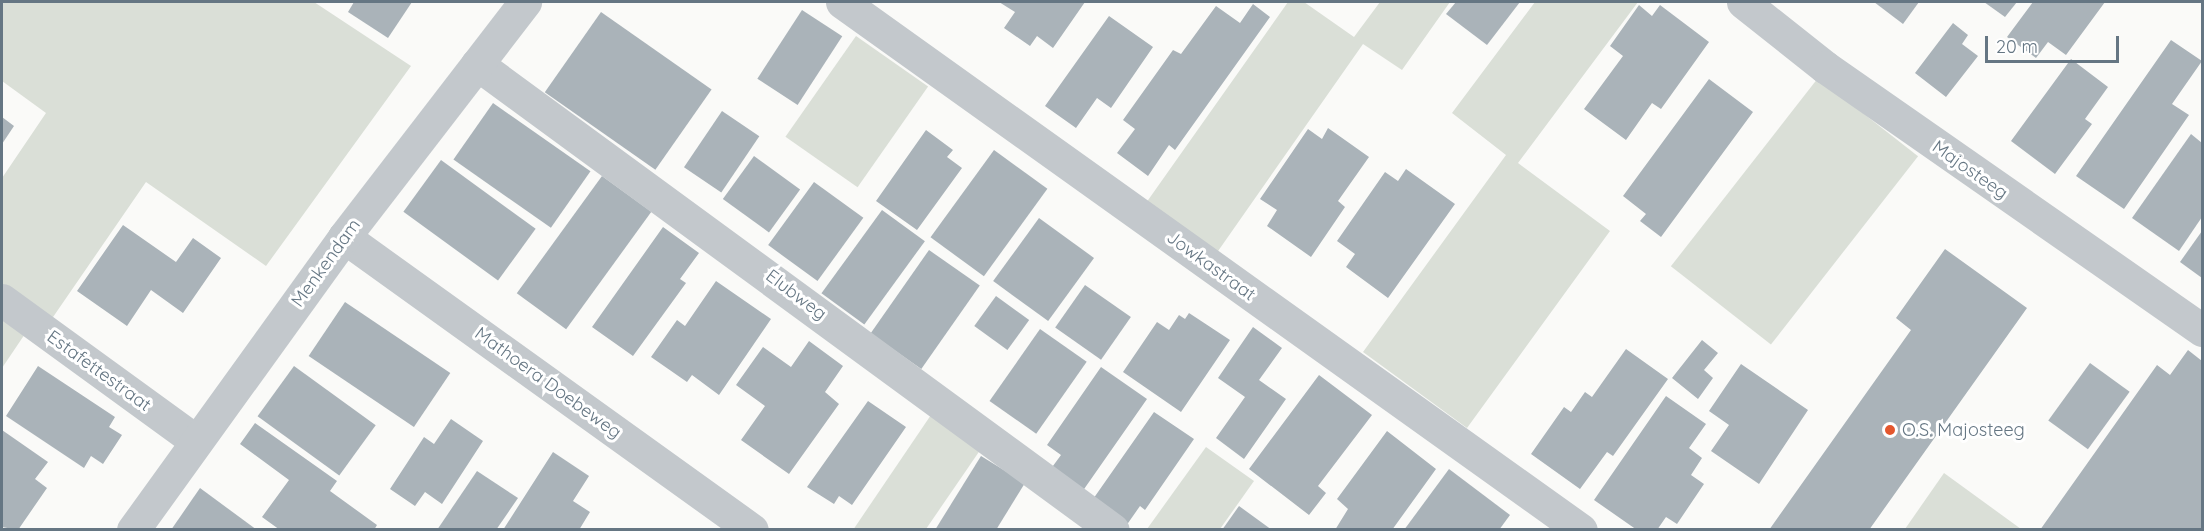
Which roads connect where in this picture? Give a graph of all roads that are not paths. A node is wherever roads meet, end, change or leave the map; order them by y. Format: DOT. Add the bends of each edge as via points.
graph roads {
  1 [pos="525,2"];
  2 [pos="842,2"];
  3 [pos="1743,2"];
  4 [pos="477,64"];
  5 [pos="344,237"];
  6 [pos="2,300"];
  7 [pos="2202,330"];
  8 [pos="196,441"];
  9 [pos="133,530"];
  10 [pos="752,530"];
  11 [pos="1113,530"];
  12 [pos="1581,530"];
  1 -- 4 [label="street, Menkendam"];
  2 -- 12 [label="street, Jowkastraat"];
  3 -- 7 [label="street, Majosteeg" via="1834,74"];
  4 -- 5 [label="street, Menkendam"];
  4 -- 11 [label="street, Elubweg"];
  5 -- 8 [label="street, Menkendam"];
  5 -- 10 [label="street, Mathoera Doebeweg"];
  6 -- 8 [label="street, Estafettestraat"];
  8 -- 9 [label="street, Menkendam"];
}
